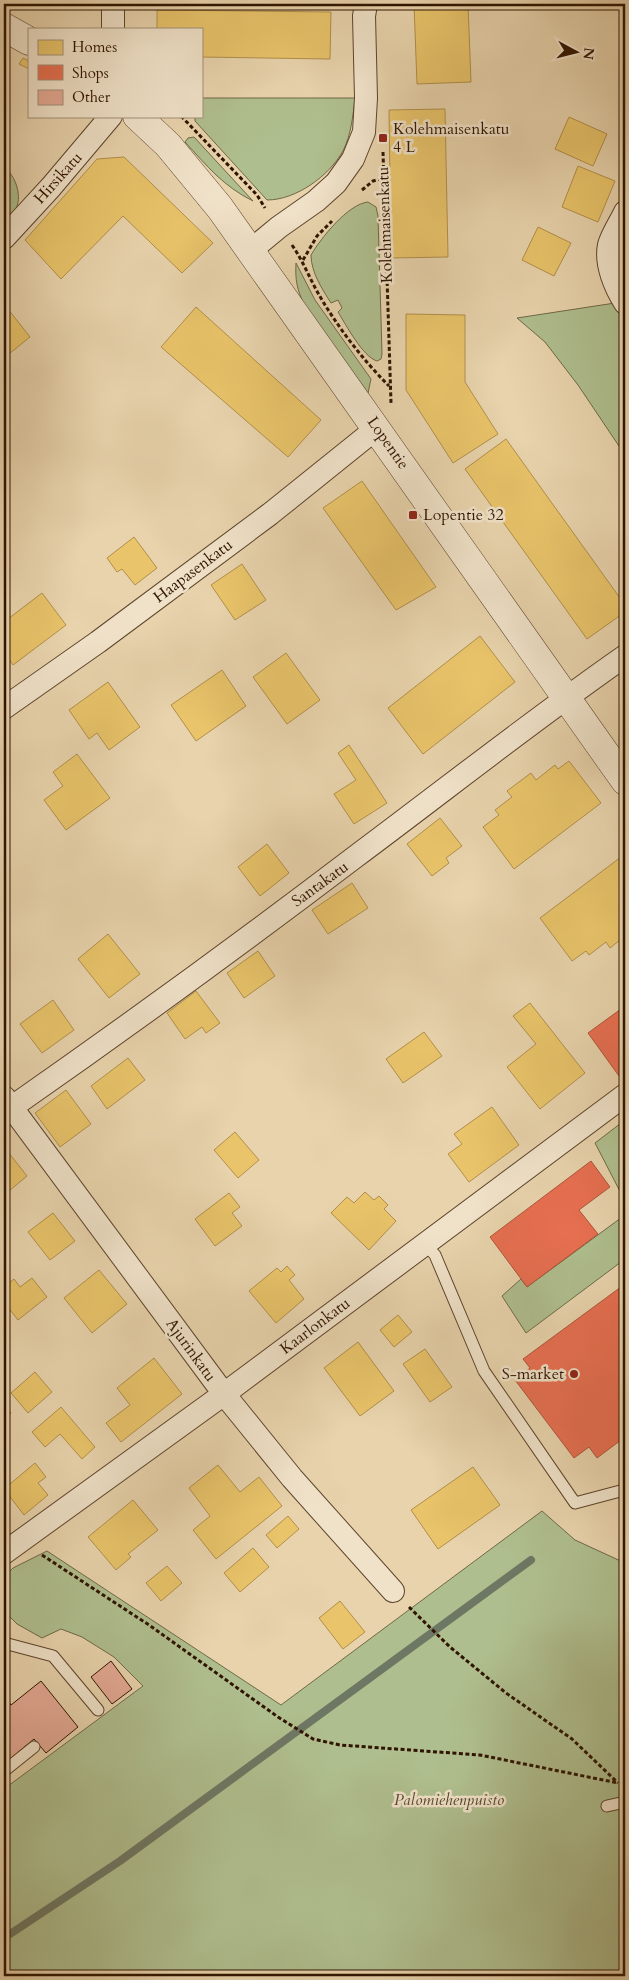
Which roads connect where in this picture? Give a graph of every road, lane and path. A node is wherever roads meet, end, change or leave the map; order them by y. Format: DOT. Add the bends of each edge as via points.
graph roads {
  1 [pos="113,4"];
  2 [pos="366,4"];
  3 [pos="4,27"];
  4 [pos="113,28"];
  5 [pos="28,40"];
  6 [pos="109,118"];
  7 [pos="139,118"];
  8 [pos="383,148"];
  9 [pos="625,212"];
  10 [pos="4,238"];
  11 [pos="250,251"];
  12 [pos="625,303"];
  13 [pos="389,386"];
  14 [pos="377,428"];
  15 [pos="625,656"];
  16 [pos="568,697"];
  17 [pos="4,708"];
  18 [pos="625,781"];
  19 [pos="625,1096"];
  20 [pos="8,1102"];
  21 [pos="425,1244"];
  22 [pos="224,1394"];
  23 [pos="624,1490"];
  24 [pos="7,1543"];
  25 [pos="40,1554"];
  26 [pos="393,1591"];
  27 [pos="420,1617"];
  28 [pos="4,1643"];
  29 [pos="98,1710"];
  30 [pos="34,1747"];
  31 [pos="4,1772"];
  32 [pos="618,1783"];
  33 [pos="625,1789"];
  34 [pos="625,1802"];
  35 [pos="607,1806"];
  1 -- 4 [label="street"];
  2 -- 11 [label="street, Kolehmaisenkatu" via="364,132 353,159 336,183 316,201"];
  3 -- 5 [label="street"];
  6 -- 10 [label="street, Hirsikatu"];
  7 -- 11 [label="street, Lopentie" via="194,175"];
  8 -- 13 [label="path, Kolehmaisenkatu"];
  9 -- 12 [label="street" via="609,246 609,264"];
  11 -- 14 [label="street, Lopentie"];
  14 -- 16 [label="street, Lopentie"];
  14 -- 17 [label="street, Haapasenkatu" via="270,514"];
  15 -- 16 [label="street, Santakatu"];
  16 -- 18 [label="street, Lopentie"];
  16 -- 20 [label="street, Santakatu" via="98,1047"];
  19 -- 21 [label="street, Kaarlonkatu"];
  20 -- 22 [label="street, Ajurinkatu"];
  21 -- 22 [label="street, Kaarlonkatu"];
  21 -- 23 [label="lane" via="435,1255 484,1371 575,1503"];
  22 -- 24 [label="street, Kaarlonkatu"];
  22 -- 26 [label="street, Ajurinkatu" via="292,1478"];
  25 -- 32 [label="path" via="313,1739 340,1745 480,1755"];
  27 -- 32 [label="path" via="450,1647 506,1693 572,1739"];
  28 -- 29 [label="lane" via="53,1656"];
  30 -- 31 [label="lane"];
  32 -- 33 [label="path"];
  34 -- 35 [label="lane"];
}
